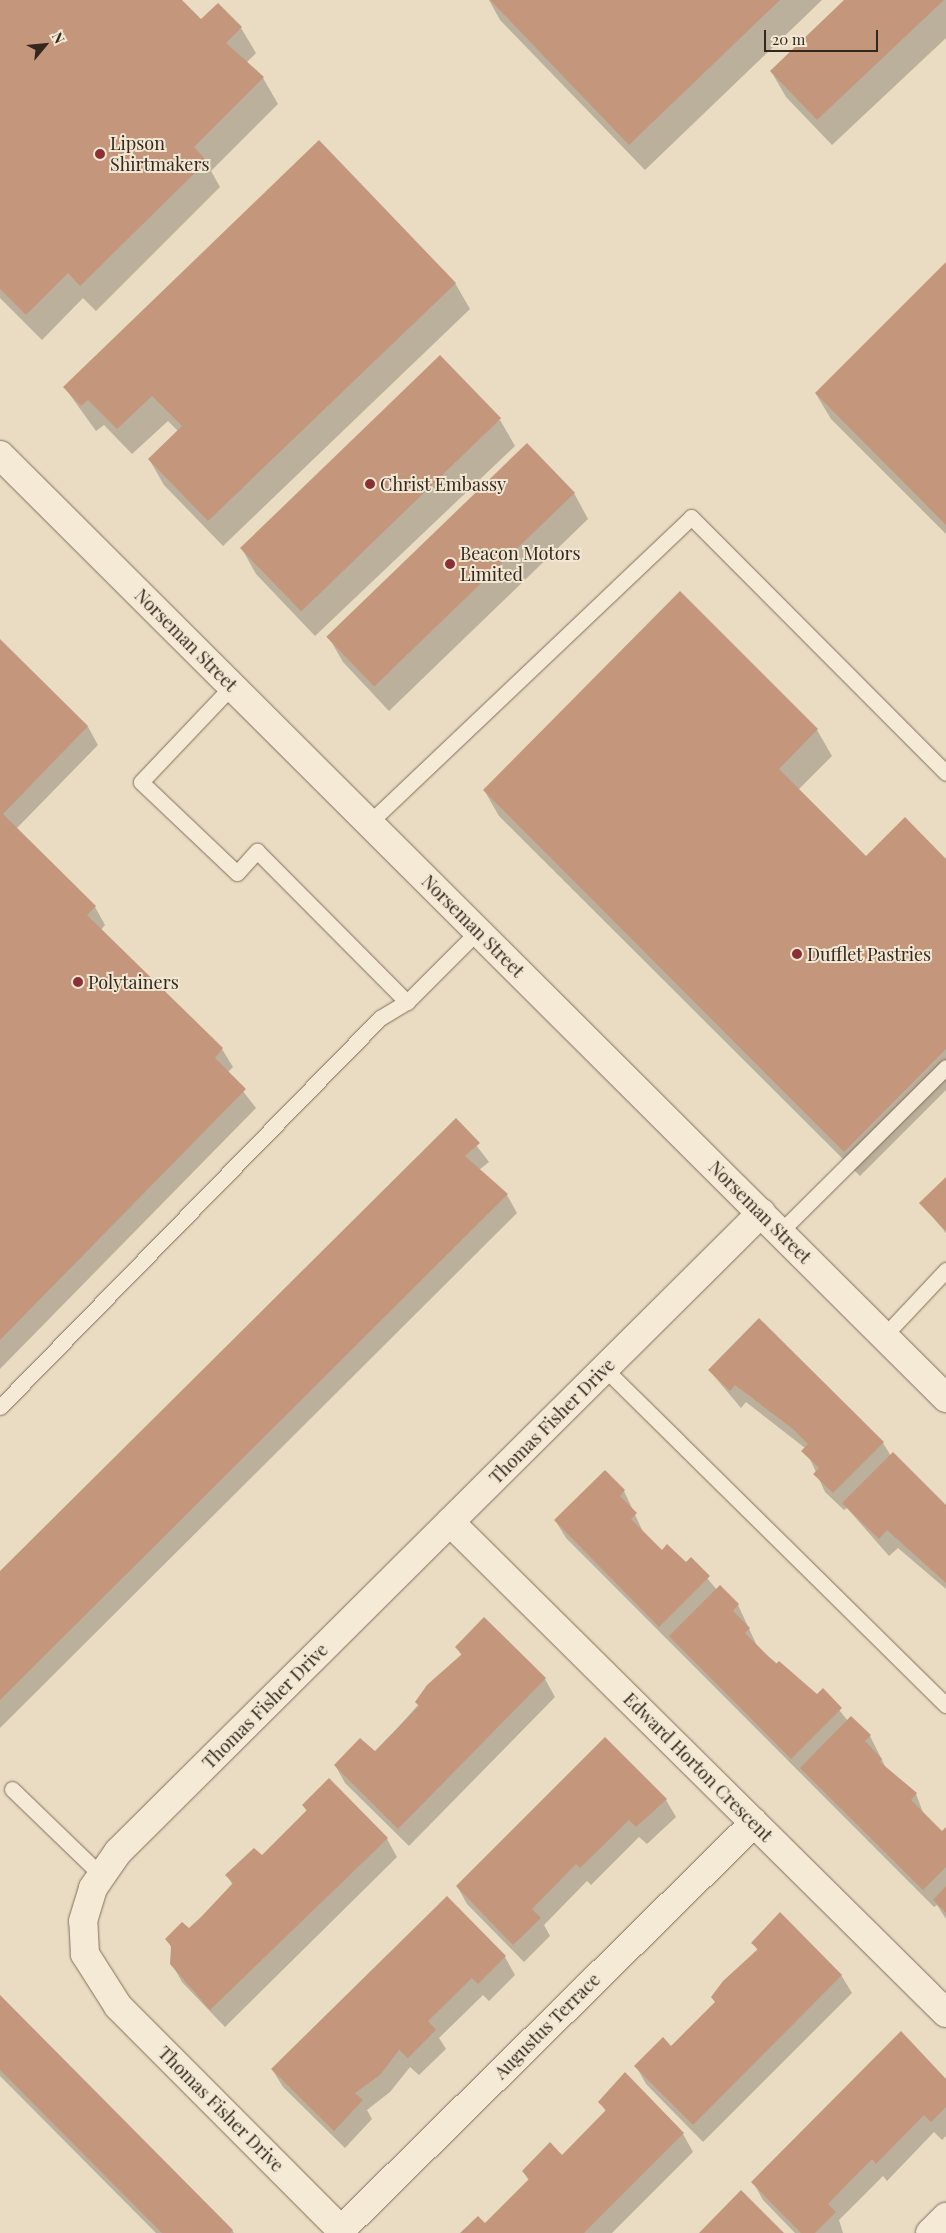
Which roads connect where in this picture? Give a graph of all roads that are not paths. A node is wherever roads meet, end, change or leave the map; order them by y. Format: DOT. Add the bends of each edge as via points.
graph roads {
  1 [pos="0,454"];
  2 [pos="232,686"];
  3 [pos="946,772"];
  4 [pos="370,823"];
  5 [pos="478,931"];
  6 [pos="407,1002"];
  7 [pos="946,1067"];
  8 [pos="761,1213"];
  9 [pos="780,1232"];
  10 [pos="946,1270"];
  11 [pos="884,1336"];
  12 [pos="605,1369"];
  13 [pos="946,1398"];
  14 [pos="0,1407"];
  15 [pos="450,1522"];
  16 [pos="946,1705"];
  17 [pos="12,1789"];
  18 [pos="754,1823"];
  19 [pos="102,1876"];
  20 [pos="946,2013"];
  21 [pos="946,2217"];
  22 [pos="342,2231"];
  23 [pos="930,2233"];
  1 -- 2 [label="street, Norseman Street"];
  2 -- 4 [label="street, Norseman Street"];
  2 -- 6 [label="lane" via="140,782 237,873 257,851"];
  3 -- 4 [label="lane" via="691,517"];
  4 -- 5 [label="street, Norseman Street"];
  5 -- 6 [label="lane"];
  5 -- 8 [label="street, Norseman Street"];
  6 -- 14 [label="lane" via="380,1018"];
  7 -- 9 [label="lane"];
  8 -- 9 [label="street, Norseman Street"];
  8 -- 12 [label="street, Thomas Fisher Drive"];
  9 -- 11 [label="street, Norseman Street"];
  10 -- 11 [label="lane"];
  11 -- 13 [label="street, Norseman Street"];
  12 -- 15 [label="street, Thomas Fisher Drive"];
  12 -- 16 [label="lane"];
  15 -- 18 [label="street, Edward Horton Crescent"];
  15 -- 19 [label="street, Thomas Fisher Drive" via="118,1852"];
  17 -- 19 [label="lane"];
  18 -- 20 [label="street, Edward Horton Crescent"];
  18 -- 22 [label="street, Augustus Terrace"];
  19 -- 22 [label="street, Thomas Fisher Drive" via="83,1921 85,1954 118,2006"];
  21 -- 23 [label="street"];
}
